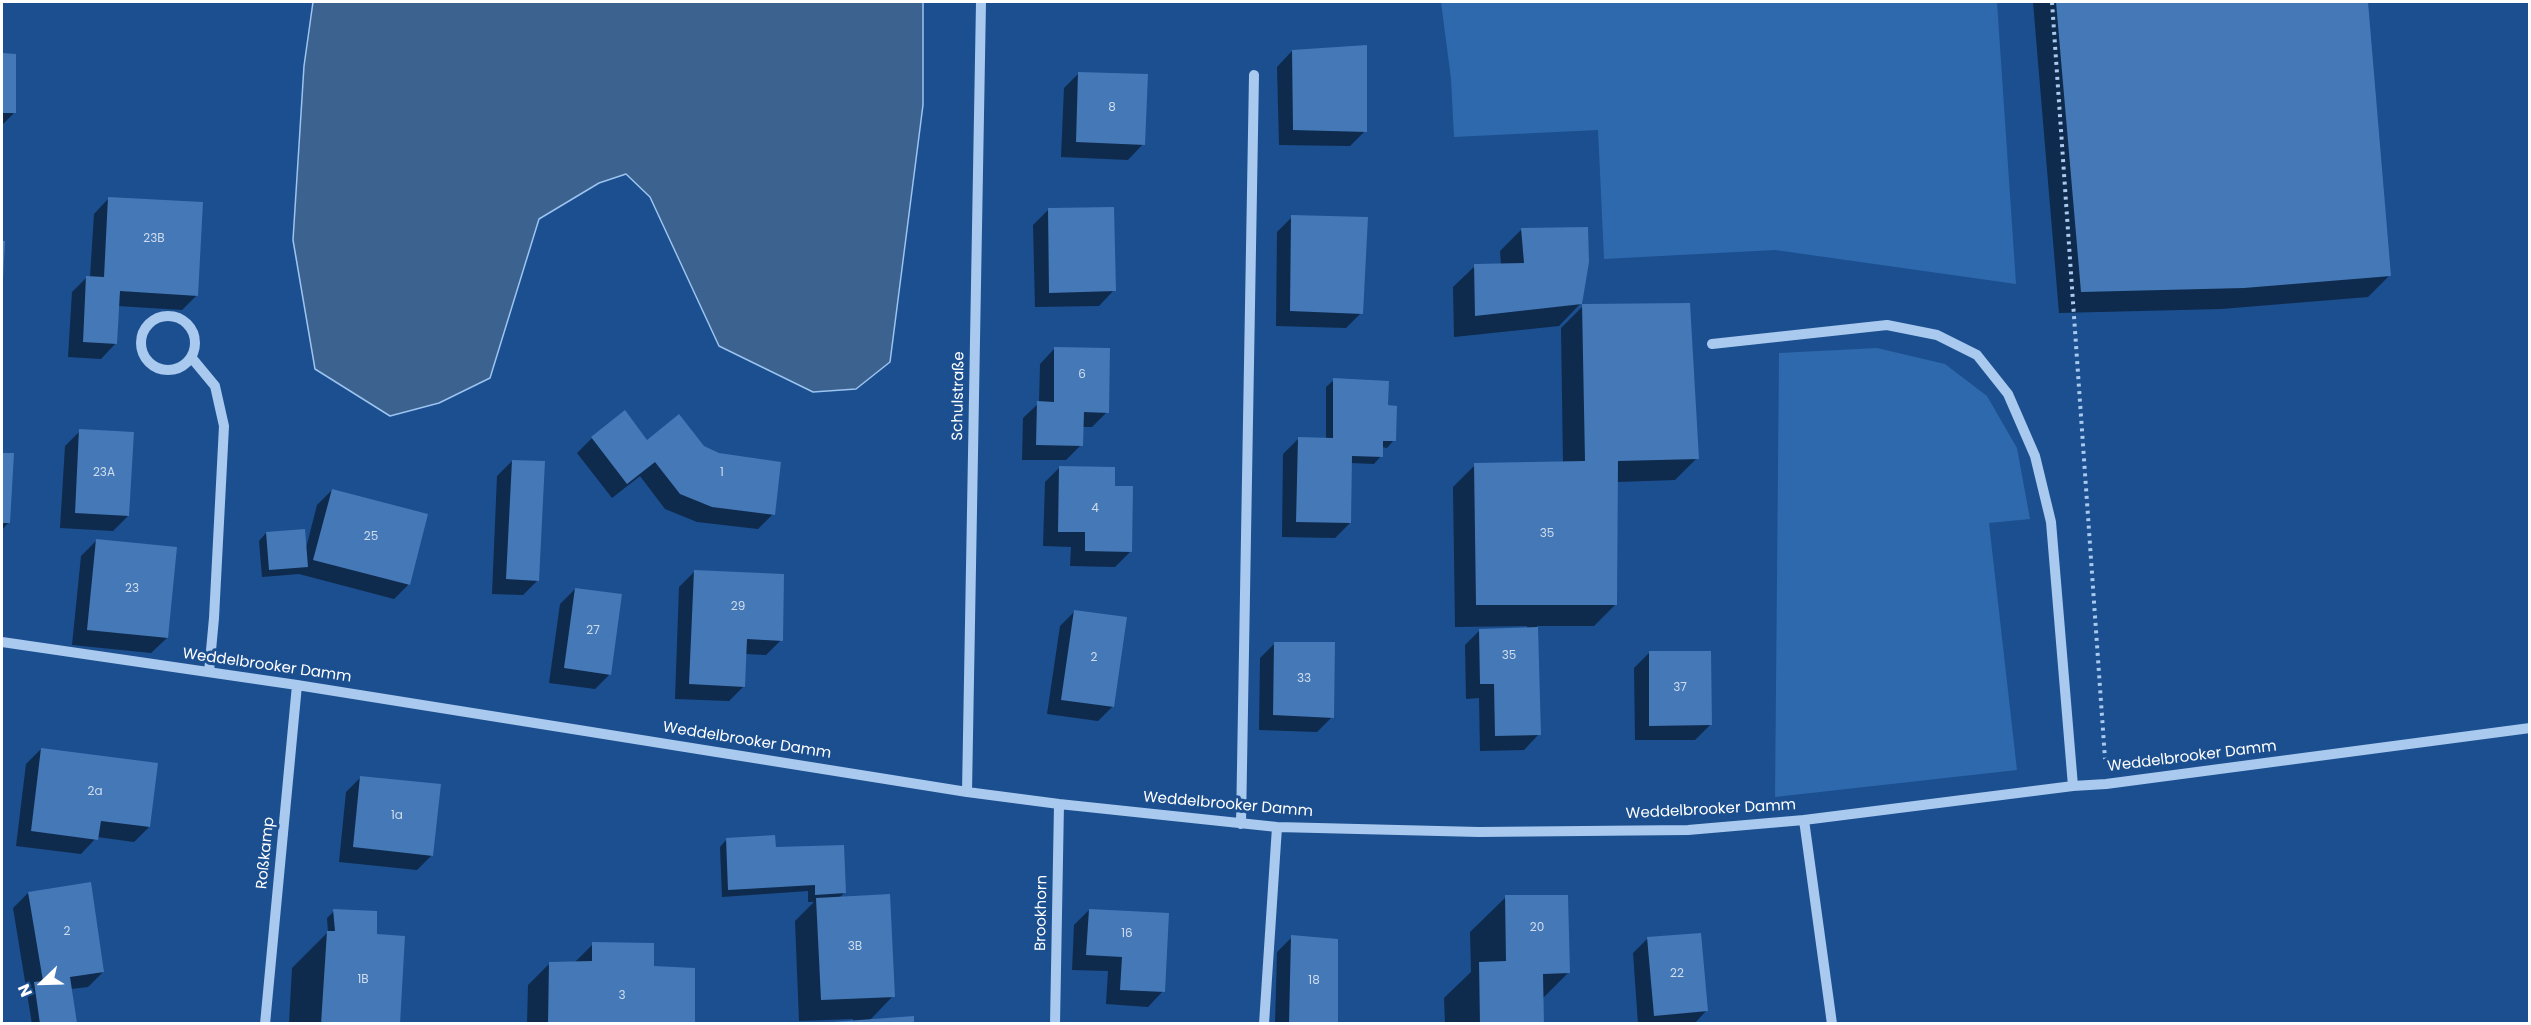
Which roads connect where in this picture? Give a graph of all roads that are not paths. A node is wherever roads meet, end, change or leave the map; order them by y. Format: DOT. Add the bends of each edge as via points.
graph roads {
  1 [pos="981,2"];
  2 [pos="1254,75"];
  3 [pos="1712,344"];
  4 [pos="191,357"];
  5 [pos="2,642"];
  6 [pos="209,672"];
  7 [pos="297,685"];
  8 [pos="2529,728"];
  9 [pos="2073,786"];
  10 [pos="967,792"];
  11 [pos="1059,804"];
  12 [pos="1804,820"];
  13 [pos="1241,824"];
  14 [pos="1277,827"];
  15 [pos="265,1023"];
  16 [pos="1055,1023"];
  17 [pos="1264,1023"];
  18 [pos="1832,1023"];
  1 -- 10 [label="street, Schulstraße"];
  2 -- 13 [label="street"];
  3 -- 9 [label="street" via="1887,325 1937,334 1977,355 2008,394 2035,456 2051,522"];
  4 -- 4 [label="street" via="169,370 153,365 141,342 147,325 162,316 187,323 195,339"];
  4 -- 6 [label="street" via="215,386 224,426"];
  5 -- 6 [label="street, Weddelbrooker Damm"];
  6 -- 7 [label="street, Weddelbrooker Damm"];
  7 -- 10 [label="street, Weddelbrooker Damm"];
  7 -- 15 [label="street, Roßkamp"];
  8 -- 9 [label="street, Weddelbrooker Damm"];
  9 -- 12 [label="street, Weddelbrooker Damm"];
  10 -- 11 [label="street, Weddelbrooker Damm"];
  11 -- 13 [label="street, Weddelbrooker Damm"];
  11 -- 16 [label="street, Brookhorn"];
  12 -- 14 [label="street, Weddelbrooker Damm" via="1688,830 1479,832"];
  12 -- 18 [label="street"];
  13 -- 14 [label="street, Weddelbrooker Damm"];
  14 -- 17 [label="street"];
}
